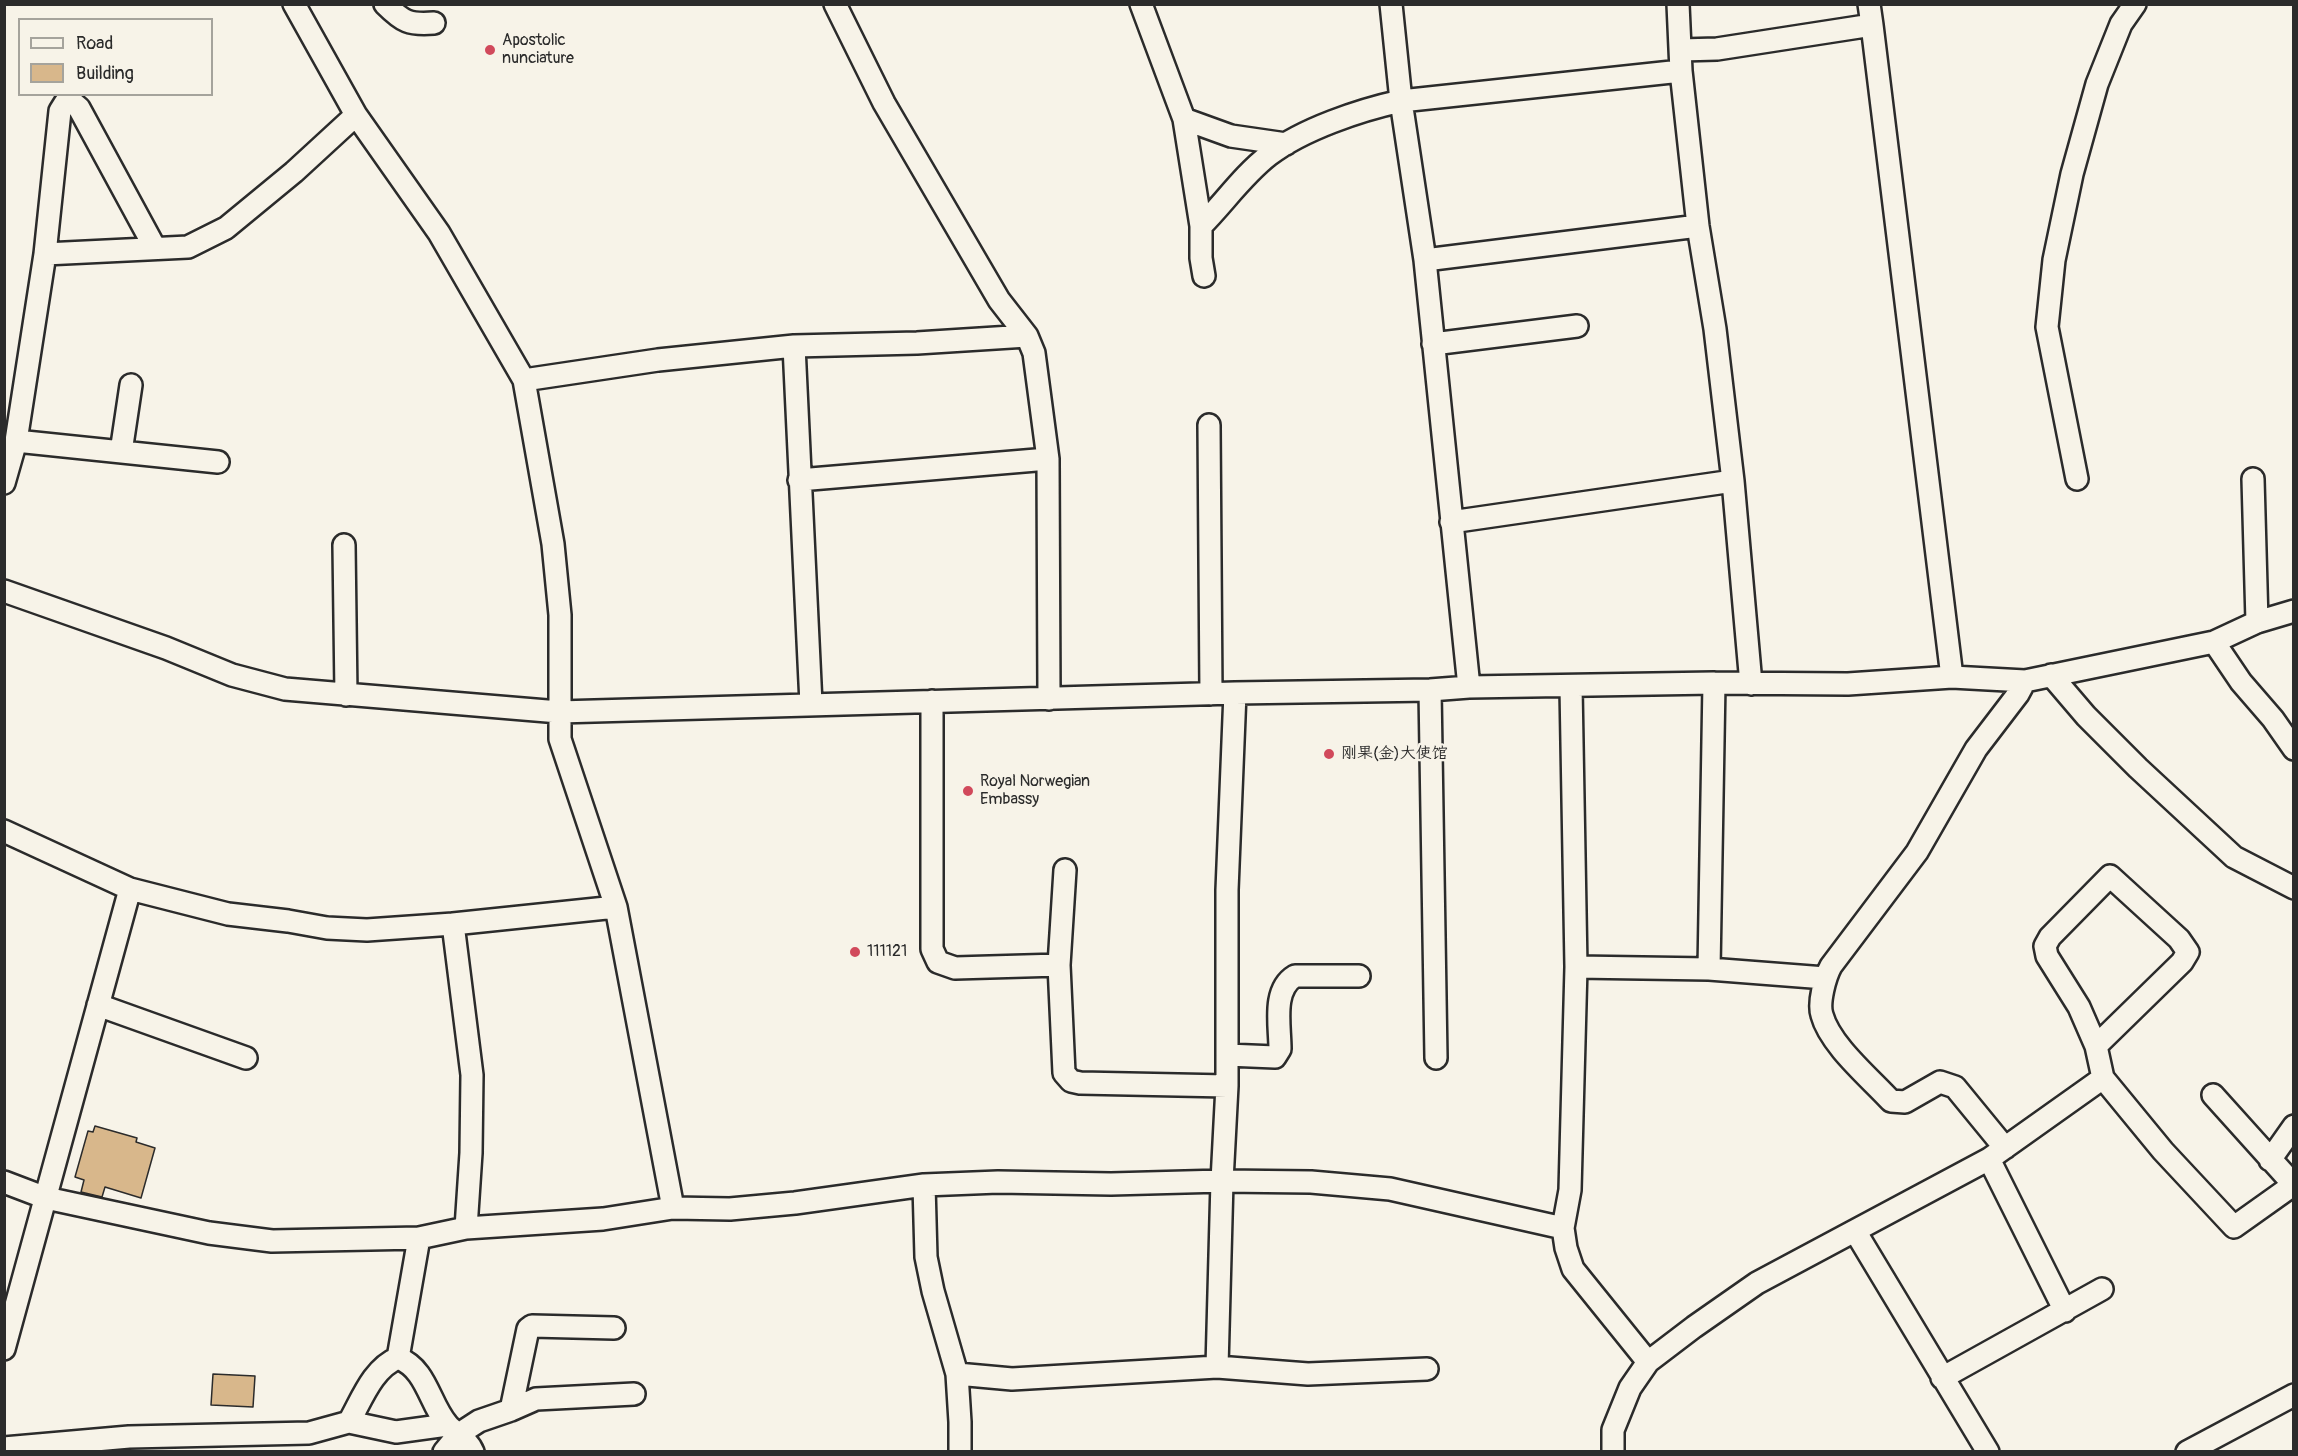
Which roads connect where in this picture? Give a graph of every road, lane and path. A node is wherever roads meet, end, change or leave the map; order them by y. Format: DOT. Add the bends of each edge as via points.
graph roads {
  1 [pos="294,4"];
  2 [pos="385,4"];
  3 [pos="835,4"];
  4 [pos="1142,4"];
  5 [pos="1391,4"];
  6 [pos="1678,4"];
  7 [pos="2135,4"];
  8 [pos="1871,15"];
  9 [pos="434,23"];
  10 [pos="1681,61"];
  11 [pos="1401,100"];
  12 [pos="356,115"];
  13 [pos="1184,119"];
  14 [pos="1286,144"];
  15 [pos="1201,226"];
  16 [pos="1698,226"];
  17 [pos="155,248"];
  18 [pos="45,254"];
  19 [pos="1425,260"];
  20 [pos="1204,276"];
  21 [pos="1577,326"];
  22 [pos="1027,336"];
  23 [pos="1433,344"];
  24 [pos="794,346"];
  25 [pos="524,380"];
  26 [pos="131,385"];
  27 [pos="1209,425"];
  28 [pos="16,441"];
  29 [pos="121,452"];
  30 [pos="1048,459"];
  31 [pos="218,462"];
  32 [pos="2077,479"];
  33 [pos="2253,479"];
  34 [pos="799,480"];
  35 [pos="1733,481"];
  36 [pos="4,483"];
  37 [pos="1451,522"];
  38 [pos="344,545"];
  39 [pos="4,591"];
  40 [pos="2294,611"];
  41 [pos="2257,622"];
  42 [pos="2214,642"];
  43 [pos="2051,675"];
  44 [pos="1952,677"];
  45 [pos="2025,681"];
  46 [pos="1714,684"];
  47 [pos="1751,684"];
  48 [pos="1469,687"];
  49 [pos="1571,687"];
  50 [pos="1430,690"];
  51 [pos="1235,693"];
  52 [pos="1211,694"];
  53 [pos="346,695"];
  54 [pos="1049,699"];
  55 [pos="932,701"];
  56 [pos="811,704"];
  57 [pos="559,712"];
  58 [pos="2294,749"];
  59 [pos="4,831"];
  60 [pos="1065,870"];
  61 [pos="2294,888"];
  62 [pos="130,889"];
  63 [pos="616,907"];
  64 [pos="453,924"];
  65 [pos="1059,965"];
  66 [pos="1576,967"];
  67 [pos="1709,969"];
  68 [pos="1359,976"];
  69 [pos="1825,978"];
  70 [pos="98,1005"];
  71 [pos="2096,1046"];
  72 [pos="1227,1055"];
  73 [pos="246,1058"];
  74 [pos="1436,1058"];
  75 [pos="2103,1078"];
  76 [pos="1227,1086"];
  77 [pos="2213,1095"];
  78 [pos="2294,1126"];
  79 [pos="1997,1153"];
  80 [pos="2270,1160"];
  81 [pos="1222,1181"];
  82 [pos="4,1182"];
  83 [pos="924,1185"];
  84 [pos="2294,1185"];
  85 [pos="46,1198"];
  86 [pos="673,1208"];
  87 [pos="466,1228"];
  88 [pos="1563,1228"];
  89 [pos="1855,1231"];
  90 [pos="419,1238"];
  91 [pos="2102,1289"];
  92 [pos="2065,1311"];
  93 [pos="614,1328"];
  94 [pos="4,1349"];
  95 [pos="398,1358"];
  96 [pos="1648,1362"];
  97 [pos="1217,1367"];
  98 [pos="1427,1369"];
  99 [pos="957,1374"];
  100 [pos="1942,1378"];
  101 [pos="634,1394"];
  102 [pos="2294,1395"];
  103 [pos="511,1410"];
  104 [pos="349,1422"];
  105 [pos="453,1429"];
  106 [pos="4,1448"];
  107 [pos="2195,1450"];
  108 [pos="444,1452"];
  109 [pos="473,1452"];
  110 [pos="960,1452"];
  111 [pos="1613,1452"];
  112 [pos="1988,1452"];
  1 -- 12 [label="street"];
  2 -- 9 [label="street" via="401,20 416,25"];
  3 -- 22 [label="street" via="884,103 999,300"];
  4 -- 13 [label="street"];
  5 -- 11 [label="street"];
  6 -- 10 [label="street"];
  7 -- 32 [label="street" via="2121,24 2097,84 2054,260 2048,327"];
  8 -- 10 [label="street" via="1717,49"];
  8 -- 44 [label="street"];
  10 -- 11 [label="street"];
  10 -- 16 [label="street"];
  11 -- 14 [label="street" via="1361,110"];
  11 -- 19 [label="street"];
  12 -- 17 [label="street" via="226,228 188,247"];
  12 -- 25 [label="street" via="439,233"];
  13 -- 14 [label="street" via="1231,136"];
  13 -- 15 [label="street"];
  14 -- 15 [label="street" via="1255,167"];
  15 -- 20 [label="street"];
  16 -- 19 [label="street"];
  16 -- 35 [label="street"];
  17 -- 18 [label="street"];
  17 -- 18 [label="street" via="79,108 72,102 65,103 60,111"];
  18 -- 28 [label="street"];
  19 -- 23 [label="street"];
  21 -- 23 [label="street"];
  22 -- 24 [label="street"];
  22 -- 30 [label="street" via="1040,384"];
  23 -- 37 [label="street"];
  24 -- 25 [label="street" via="658,360"];
  24 -- 34 [label="street"];
  25 -- 57 [label="street" via="553,544 560,615"];
  26 -- 29 [label="street"];
  27 -- 52 [label="street"];
  28 -- 29 [label="street"];
  28 -- 36 [label="street"];
  29 -- 31 [label="street"];
  30 -- 34 [label="street"];
  30 -- 54 [label="street"];
  33 -- 41 [label="street"];
  34 -- 56 [label="street"];
  35 -- 37 [label="street"];
  35 -- 47 [label="street"];
  37 -- 48 [label="street"];
  38 -- 53 [label="street"];
  39 -- 53 [label="street" via="232,675 285,689"];
  40 -- 41 [label="street"];
  41 -- 42 [label="street"];
  42 -- 43 [label="street"];
  42 -- 58 [label="street"];
  43 -- 45 [label="street"];
  43 -- 61 [label="street" via="2138,768 2234,857"];
  44 -- 45 [label="street"];
  44 -- 47 [label="street" via="1848,684"];
  45 -- 69 [label="street" via="1976,749 1917,852"];
  46 -- 47 [label="street"];
  46 -- 49 [label="street"];
  46 -- 67 [label="street"];
  48 -- 49 [label="street"];
  48 -- 50 [label="street"];
  49 -- 66 [label="street"];
  50 -- 51 [label="street"];
  50 -- 74 [label="street"];
  51 -- 52 [label="street"];
  51 -- 72 [label="street" via="1227,890"];
  52 -- 54 [label="street"];
  53 -- 57 [label="street"];
  54 -- 55 [label="street"];
  55 -- 56 [label="street"];
  55 -- 65 [label="street" via="932,949 938,962 955,968"];
  56 -- 57 [label="street"];
  57 -- 63 [label="street" via="560,739"];
  59 -- 62 [label="street"];
  60 -- 65 [label="street"];
  62 -- 64 [label="street" via="228,914 327,928 367,930"];
  62 -- 70 [label="street"];
  63 -- 64 [label="street"];
  63 -- 86 [label="street"];
  64 -- 87 [label="street" via="472,1075"];
  65 -- 76 [label="street" via="1064,1073 1071,1082"];
  66 -- 67 [label="street"];
  66 -- 88 [label="street" via="1570,1190"];
  67 -- 69 [label="street"];
  68 -- 72 [label="street" via="1295,976 1287,981 1280,996 1278,1055"];
  69 -- 79 [label="street" via="1821,1013 1830,1036 1891,1101 1905,1102 1940,1082 1955,1087"];
  70 -- 73 [label="street"];
  70 -- 85 [label="street"];
  71 -- 71 [label="street" via="2045,946 2110,876 2188,951 2182,962"];
  71 -- 75 [label="street"];
  72 -- 76 [label="street"];
  75 -- 79 [label="street"];
  75 -- 84 [label="street" via="2163,1151 2234,1227"];
  76 -- 81 [label="street"];
  77 -- 80 [label="street"];
  78 -- 80 [label="street"];
  79 -- 89 [label="street"];
  79 -- 92 [label="street"];
  80 -- 84 [label="street"];
  81 -- 83 [label="street"];
  81 -- 88 [label="street" via="1311,1182 1390,1189"];
  81 -- 97 [label="street"];
  82 -- 85 [label="street"];
  83 -- 86 [label="street" via="730,1209"];
  83 -- 99 [label="street" via="926,1257"];
  85 -- 90 [label="street" via="209,1233 272,1241"];
  85 -- 94 [label="street"];
  86 -- 87 [label="street" via="603,1219"];
  87 -- 90 [label="street"];
  88 -- 96 [label="street" via="1573,1269"];
  89 -- 96 [label="street" via="1757,1283"];
  89 -- 100 [label="street"];
  90 -- 95 [label="street"];
  91 -- 92 [label="street"];
  92 -- 100 [label="street"];
  93 -- 103 [label="street" via="528,1329"];
  95 -- 104 [label="street" via="380,1369"];
  95 -- 105 [label="street" via="417,1369"];
  96 -- 111 [label="street" via="1630,1388 1612,1430"];
  97 -- 98 [label="street" via="1308,1374"];
  97 -- 99 [label="street" via="1012,1379"];
  99 -- 110 [label="street"];
  100 -- 112 [label="street"];
  101 -- 103 [label="street" via="536,1399"];
  102 -- 107 [label="street"];
  103 -- 105 [label="street"];
  104 -- 105 [label="street" via="396,1432"];
  104 -- 106 [label="street" via="309,1433 129,1437"];
  105 -- 108 [label="street"];
  105 -- 109 [label="street"];
}
